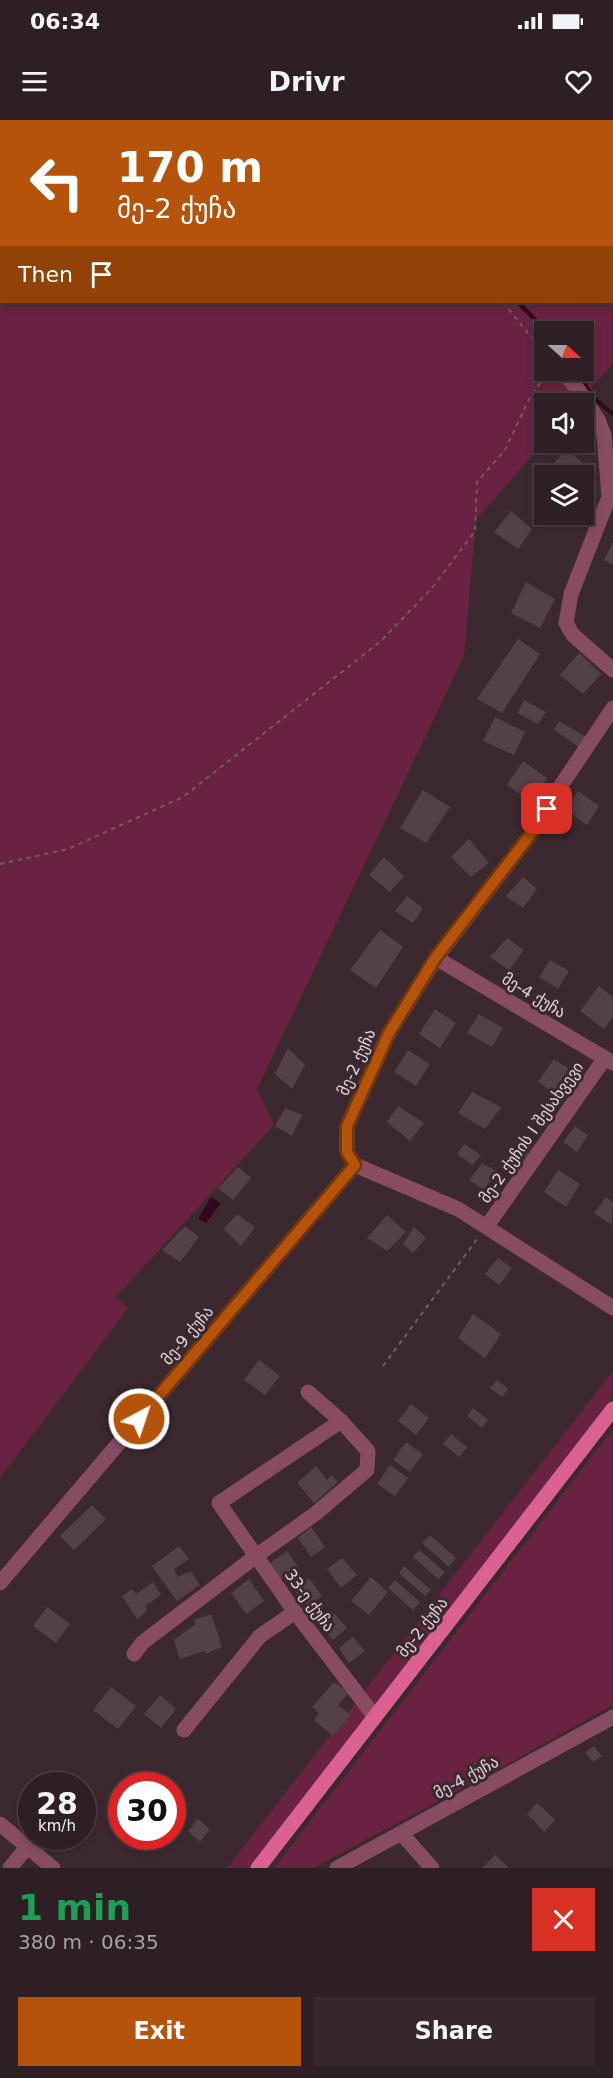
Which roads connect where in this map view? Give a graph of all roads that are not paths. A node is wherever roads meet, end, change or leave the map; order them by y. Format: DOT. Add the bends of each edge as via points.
graph roads {
  1 [pos="570,381"];
  2 [pos="613,670"];
  3 [pos="613,708"];
  4 [pos="436,957"];
  5 [pos="609,1061"];
  6 [pos="355,1165"];
  7 [pos="487,1226"];
  8 [pos="613,1308"];
  9 [pos="309,1392"];
  10 [pos="613,1409"];
  11 [pos="341,1421"];
  12 [pos="256,1556"];
  13 [pos="0,1583"];
  14 [pos="295,1612"];
  15 [pos="134,1653"];
  16 [pos="375,1717"];
  17 [pos="613,1717"];
  18 [pos="184,1730"];
  19 [pos="0,1824"];
  20 [pos="401,1833"];
  21 [pos="18,1839"];
  22 [pos="25,1850"];
  23 [pos="31,1850"];
  24 [pos="10,1868"];
  25 [pos="53,1868"];
  26 [pos="258,1868"];
  27 [pos="337,1868"];
  28 [pos="432,1868"];
  1 -- 2 [label="street" via="604,435 609,497 571,594 566,623 573,635"];
  3 -- 4 [label="street, მე-2 ქუჩა" via="537,826"];
  4 -- 5 [label="street, მე-4 ქუჩა"];
  4 -- 6 [label="street, მე-2 ქუჩა" via="389,1033 347,1126 347,1152"];
  5 -- 7 [label="street, მე-2 ქუჩის I შესახვევი"];
  6 -- 7 [label="street" via="458,1209"];
  6 -- 13 [label="street, მე-9 ქუჩა"];
  7 -- 8 [label="street"];
  9 -- 11 [label="street"];
  10 -- 16 [label="main road, მე-2 ქუჩა"];
  11 -- 12 [label="street" via="368,1451 367,1470"];
  11 -- 12 [label="street, 33-ე ქუჩა" via="219,1503"];
  12 -- 14 [label="street, 33-ე ქუჩა"];
  12 -- 15 [label="street"];
  14 -- 16 [label="street, 33-ე ქუჩა"];
  14 -- 18 [label="street" via="260,1636"];
  16 -- 26 [label="main road, მე-2 ქუჩა"];
  17 -- 20 [label="street, მე-4 ქუჩა"];
  19 -- 21 [label="street"];
  20 -- 27 [label="street, მე-4 ქუჩა"];
  20 -- 28 [label="street"];
  22 -- 24 [label="street"];
  23 -- 25 [label="street"];
}
